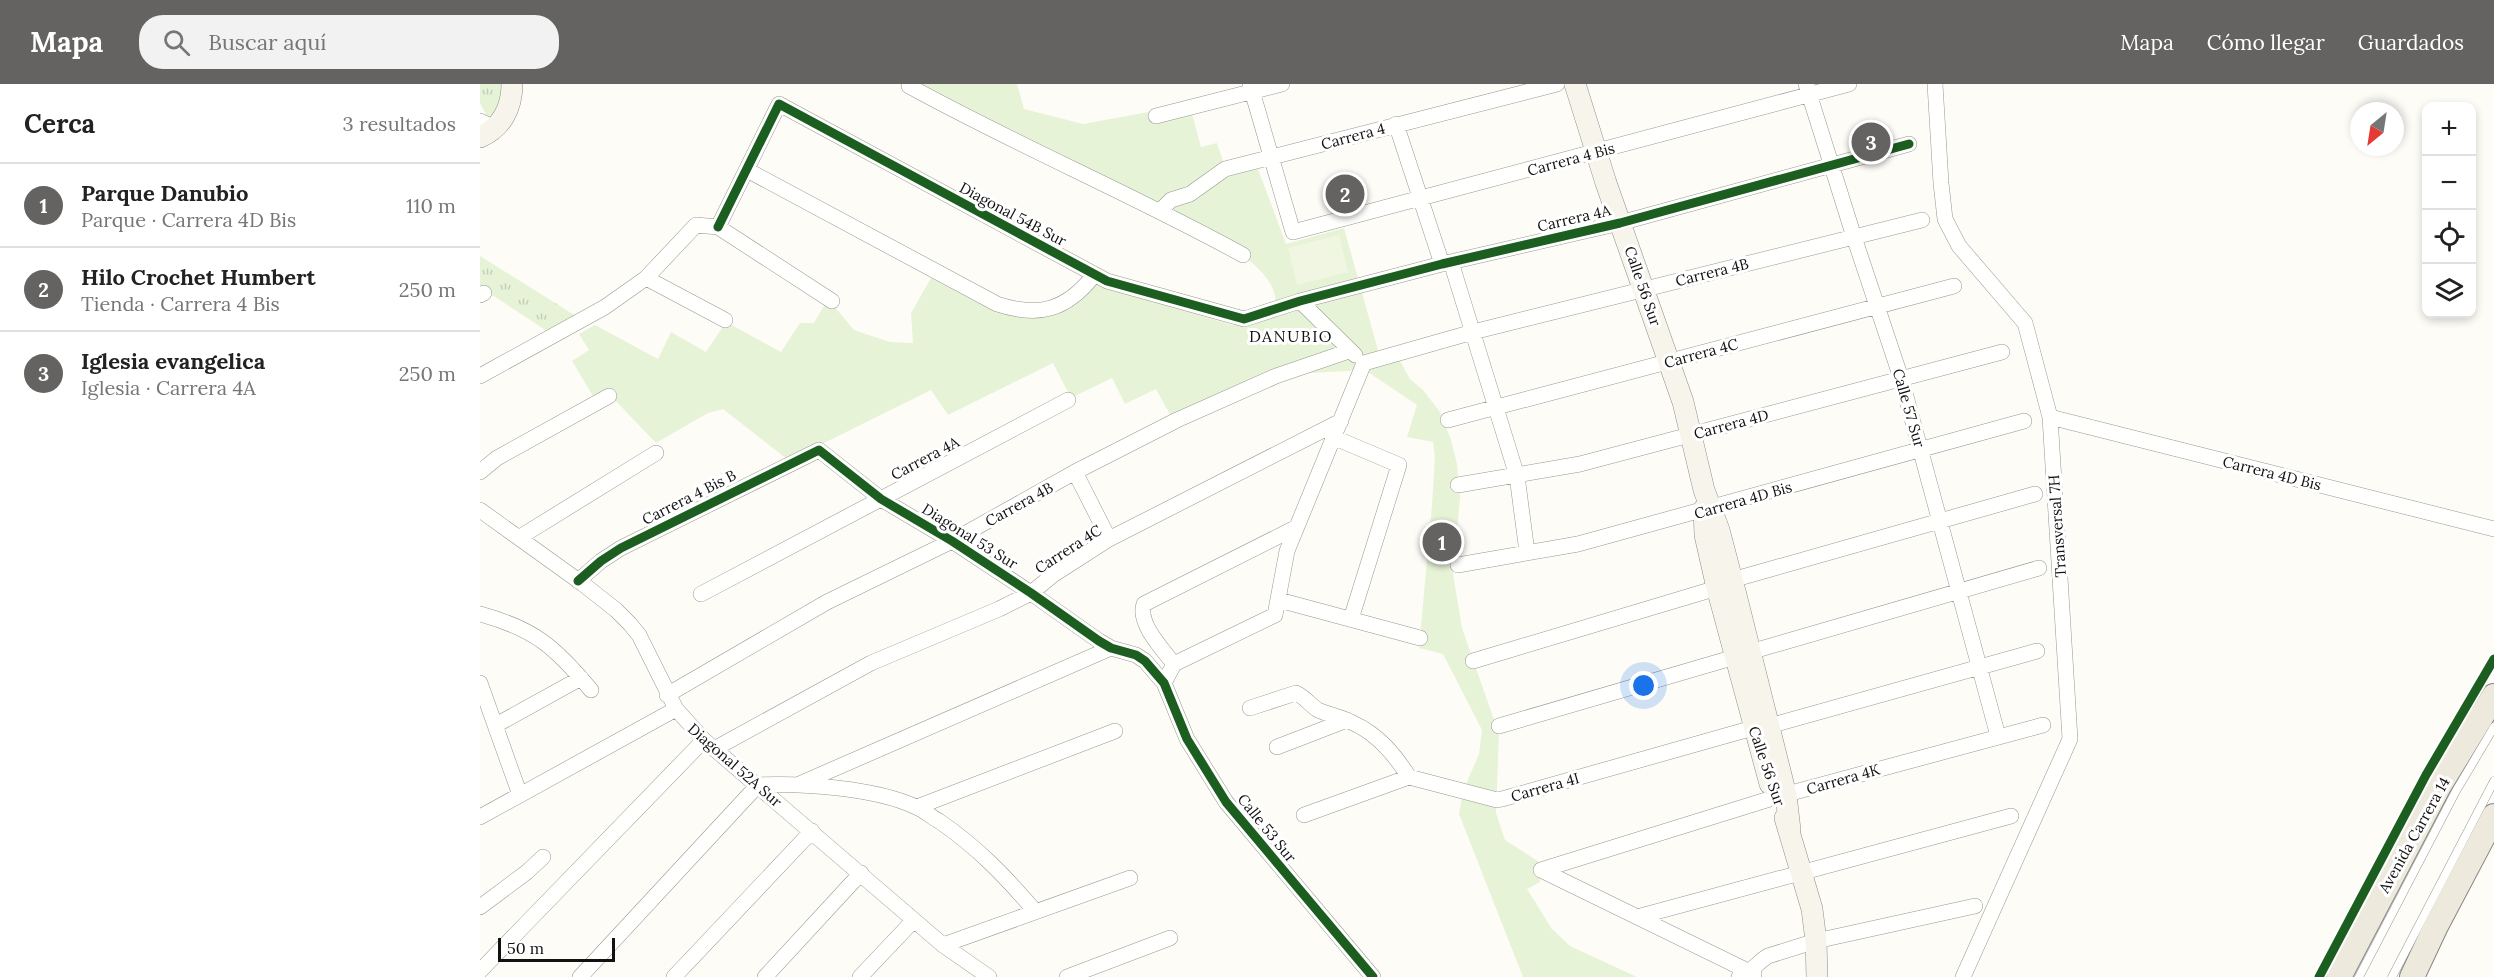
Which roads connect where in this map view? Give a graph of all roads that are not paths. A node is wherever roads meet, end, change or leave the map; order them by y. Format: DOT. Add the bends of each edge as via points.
graph roads {
  1 [pos="512,84"];
  2 [pos="1282,84"];
  3 [pos="1557,84"];
  4 [pos="1575,84"];
  5 [pos="1849,84"];
  6 [pos="1935,84"];
  7 [pos="909,86"];
  8 [pos="1251,88"];
  9 [pos="1808,89"];
  10 [pos="1156,116"];
  11 [pos="1396,124"];
  12 [pos="490,125"];
  13 [pos="1909,144"];
  14 [pos="1596,152"];
  15 [pos="1272,158"];
  16 [pos="1832,165"];
  17 [pos="747,170"];
  18 [pos="1423,199"];
  19 [pos="1160,211"];
  20 [pos="1922,220"];
  21 [pos="1620,223"];
  22 [pos="718,227"];
  23 [pos="1854,237"];
  24 [pos="1243,255"];
  25 [pos="1447,263"];
  26 [pos="1094,275"];
  27 [pos="646,278"];
  28 [pos="1954,286"];
  29 [pos="1644,289"];
  30 [pos="832,300"];
  31 [pos="1300,301"];
  32 [pos="1877,307"];
  33 [pos="1244,319"];
  34 [pos="725,320"];
  35 [pos="1473,332"];
  36 [pos="1349,351"];
  37 [pos="2002,352"];
  38 [pos="1670,362"];
  39 [pos="1364,363"];
  40 [pos="480,376"];
  41 [pos="1901,378"];
  42 [pos="609,396"];
  43 [pos="1068,400"];
  44 [pos="1495,407"];
  45 [pos="2050,417"];
  46 [pos="1448,420"];
  47 [pos="1341,421"];
  48 [pos="2024,421"];
  49 [pos="1690,435"];
  50 [pos="1335,438"];
  51 [pos="819,450"];
  52 [pos="1922,450"];
  53 [pos="656,453"];
  54 [pos="480,472"];
  55 [pos="1075,472"];
  56 [pos="1517,476"];
  57 [pos="1458,485"];
  58 [pos="2035,494"];
  59 [pos="881,499"];
  60 [pos="1706,503"];
  61 [pos="480,510"];
  62 [pos="1941,521"];
  63 [pos="1295,528"];
  64 [pos="2494,529"];
  65 [pos="520,537"];
  66 [pos="1109,540"];
  67 [pos="952,541"];
  68 [pos="1527,552"];
  69 [pos="1458,565"];
  70 [pos="2039,568"];
  71 [pos="578,580"];
  72 [pos="1725,584"];
  73 [pos="1959,591"];
  74 [pos="1031,593"];
  75 [pos="701,594"];
  76 [pos="1279,600"];
  77 [pos="480,614"];
  78 [pos="1351,620"];
  79 [pos="1420,638"];
  80 [pos="1111,648"];
  81 [pos="2037,651"];
  82 [pos="1743,655"];
  83 [pos="1473,661"];
  84 [pos="1174,664"];
  85 [pos="1978,667"];
  86 [pos="581,678"];
  87 [pos="480,683"];
  88 [pos="1164,683"];
  89 [pos="591,690"];
  90 [pos="667,695"];
  91 [pos="2494,696"];
  92 [pos="1250,708"];
  93 [pos="676,709"];
  94 [pos="1347,720"];
  95 [pos="496,725"];
  96 [pos="2043,725"];
  97 [pos="1499,726"];
  98 [pos="1761,727"];
  99 [pos="2494,727"];
  100 [pos="1115,731"];
  101 [pos="1998,736"];
  102 [pos="709,745"];
  103 [pos="1276,747"];
  104 [pos="1409,777"];
  105 [pos="2494,781"];
  106 [pos="797,784"];
  107 [pos="758,785"];
  108 [pos="520,795"];
  109 [pos="1781,796"];
  110 [pos="917,807"];
  111 [pos="1304,815"];
  112 [pos="2011,816"];
  113 [pos="2494,816"];
  114 [pos="480,817"];
  115 [pos="812,831"];
  116 [pos="543,857"];
  117 [pos="861,873"];
  118 [pos="1802,873"];
  119 [pos="1130,878"];
  120 [pos="1975,906"];
  121 [pos="480,908"];
  122 [pos="1035,911"];
  123 [pos="1637,917"];
  124 [pos="914,920"];
  125 [pos="1170,938"];
  126 [pos="1816,941"];
  127 [pos="943,945"];
  128 [pos="480,972"];
  129 [pos="968,972"];
  130 [pos="1750,976"];
  131 [pos="484,977"];
  132 [pos="580,977"];
  133 [pos="674,977"];
  134 [pos="765,977"];
  135 [pos="860,977"];
  136 [pos="989,977"];
  137 [pos="1067,977"];
  138 [pos="1373,977"];
  139 [pos="1817,977"];
  140 [pos="1963,977"];
  141 [pos="2339,977"];
  142 [pos="2359,977"];
  143 [pos="2392,977"];
  144 [pos="2412,977"];
  1 -- 12 [label="street" via="512,93"];
  2 -- 8 [label="street"];
  3 -- 11 [label="street, Carrera 4"];
  4 -- 14 [label="street, Calle 56 Sur"];
  5 -- 9 [label="street, Carrera 4 Bis"];
  6 -- 45 [label="street, Transversal 7H" via="1945,219 1959,246 2025,323"];
  7 -- 19 [label="street"];
  8 -- 10 [label="street"];
  8 -- 15 [label="street"];
  9 -- 14 [label="street, Carrera 4 Bis"];
  9 -- 16 [label="street, Calle 57 Sur"];
  11 -- 15 [label="street, Carrera 4"];
  11 -- 18 [label="street"];
  13 -- 16 [label="street, Carrera 4A"];
  14 -- 18 [label="street, Carrera 4 Bis"];
  14 -- 21 [label="street, Calle 56 Sur"];
  15 -- 18 [label="street, Carrera 4 Bis" via="1293,232"];
  15 -- 19 [label="street, Carrera 4" via="1225,170 1190,194 1171,200"];
  16 -- 21 [label="street, Carrera 4A"];
  16 -- 23 [label="street, Calle 57 Sur"];
  17 -- 22 [label="street"];
  17 -- 26 [label="street" via="1016,311 1035,312 1059,306"];
  17 -- 26 [label="street, Diagonal 54B Sur" via="779,104"];
  18 -- 25 [label="street"];
  19 -- 24 [label="street"];
  20 -- 23 [label="street, Carrera 4B"];
  21 -- 25 [label="street, Carrera 4A"];
  21 -- 29 [label="street, Calle 56 Sur"];
  22 -- 27 [label="street" via="696,225"];
  22 -- 30 [label="street"];
  23 -- 29 [label="street, Carrera 4B"];
  23 -- 32 [label="street, Calle 57 Sur"];
  25 -- 31 [label="street, Carrera 4A"];
  25 -- 35 [label="street"];
  26 -- 33 [label="street, Diagonal 54B Sur"];
  27 -- 34 [label="street"];
  27 -- 40 [label="street" via="579,322"];
  28 -- 32 [label="street, Carrera 4C"];
  29 -- 35 [label="street, Carrera 4B"];
  29 -- 38 [label="street, Calle 56 Sur"];
  31 -- 33 [label="street, Carrera 4A"];
  31 -- 36 [label="street"];
  32 -- 38 [label="street, Carrera 4C"];
  32 -- 41 [label="street, Calle 57 Sur"];
  35 -- 39 [label="street, Carrera 4B"];
  35 -- 44 [label="street"];
  36 -- 39 [label="street"];
  36 -- 55 [label="street, Carrera 4B" via="1266,380 1176,420"];
  37 -- 41 [label="street, Carrera 4D"];
  38 -- 44 [label="street, Carrera 4C"];
  38 -- 49 [label="street, Calle 56 Sur"];
  39 -- 47 [label="street"];
  41 -- 49 [label="street, Carrera 4D"];
  41 -- 52 [label="street, Calle 57 Sur"];
  42 -- 54 [label="street" via="497,458"];
  43 -- 59 [label="street, Carrera 4A"];
  44 -- 46 [label="street, Carrera 4C"];
  44 -- 56 [label="street"];
  45 -- 64 [label="street, Carrera 4D Bis"];
  45 -- 140 [label="street, Transversal 7H" via="2070,739"];
  47 -- 50 [label="street"];
  47 -- 66 [label="street, Carrera 4C"];
  48 -- 52 [label="street, Carrera 4D Bis"];
  49 -- 56 [label="street, Carrera 4D" via="1580,465"];
  49 -- 60 [label="street, Calle 56 Sur"];
  50 -- 63 [label="street"];
  50 -- 78 [label="street" via="1398,465"];
  51 -- 59 [label="street, Diagonal 53 Sur"];
  51 -- 71 [label="street, Carrera 4 Bis B" via="621,548"];
  52 -- 60 [label="street, Carrera 4D Bis"];
  52 -- 62 [label="street, Calle 57 Sur"];
  53 -- 65 [label="street"];
  55 -- 66 [label="street"];
  55 -- 67 [label="street, Carrera 4B"];
  56 -- 57 [label="street, Carrera 4D"];
  56 -- 68 [label="street"];
  58 -- 62 [label="street"];
  59 -- 67 [label="street, Diagonal 53 Sur"];
  59 -- 75 [label="street, Carrera 4A"];
  60 -- 68 [label="street, Carrera 4D Bis" via="1578,544"];
  60 -- 72 [label="street, Calle 56 Sur"];
  61 -- 65 [label="street, Diagonal 52A Sur"];
  62 -- 72 [label="street"];
  62 -- 73 [label="street, Calle 57 Sur"];
  63 -- 76 [label="street"];
  63 -- 84 [label="street" via="1144,604 1145,622"];
  65 -- 71 [label="street, Diagonal 52A Sur"];
  66 -- 74 [label="street, Carrera 4C"];
  67 -- 74 [label="street, Diagonal 53 Sur"];
  67 -- 90 [label="street, Carrera 4B" via="827,602"];
  68 -- 69 [label="street, Carrera 4D Bis"];
  70 -- 73 [label="street"];
  71 -- 90 [label="street, Diagonal 52A Sur" via="616,610 639,635"];
  72 -- 82 [label="street, Calle 56 Sur"];
  72 -- 83 [label="street"];
  73 -- 82 [label="street"];
  73 -- 85 [label="street, Calle 57 Sur"];
  74 -- 80 [label="street, Diagonal 53 Sur"];
  74 -- 102 [label="street, Carrera 4C" via="871,663"];
  76 -- 78 [label="street"];
  76 -- 84 [label="street" via="1271,619"];
  77 -- 86 [label="street" via="522,627 562,657"];
  78 -- 79 [label="street"];
  80 -- 88 [label="street, Diagonal 53 Sur" via="1136,655"];
  80 -- 106 [label="street"];
  81 -- 85 [label="street, Carrera 4I"];
  82 -- 97 [label="street"];
  82 -- 98 [label="street, Calle 56 Sur"];
  84 -- 88 [label="street"];
  85 -- 98 [label="street, Carrera 4I"];
  85 -- 101 [label="street, Calle 57 Sur"];
  86 -- 89 [label="street"];
  86 -- 95 [label="street"];
  87 -- 95 [label="street"];
  88 -- 138 [label="street, Calle 53 Sur" via="1186,739 1226,802"];
  90 -- 93 [label="street, Diagonal 52A Sur"];
  91 -- 141 [label="main road, Avenida Carrera 14" via="2439,786"];
  92 -- 94 [label="street" via="1296,693 1316,709"];
  93 -- 102 [label="street, Diagonal 52A Sur"];
  93 -- 108 [label="street"];
  94 -- 103 [label="street"];
  94 -- 104 [label="street" via="1369,732 1396,756"];
  95 -- 108 [label="street"];
  96 -- 101 [label="street, Carrera 4K"];
  98 -- 104 [label="street, Carrera 4I" via="1497,800"];
  98 -- 109 [label="street, Calle 56 Sur"];
  99 -- 142 [label="lane" via="2456,791"];
  100 -- 110 [label="street"];
  101 -- 109 [label="street, Carrera 4K"];
  102 -- 107 [label="street, Diagonal 52A Sur"];
  102 -- 128 [label="street, Carrera 4C"];
  104 -- 111 [label="street"];
  105 -- 143 [label="lane"];
  106 -- 107 [label="street"];
  106 -- 110 [label="street" via="894,799"];
  107 -- 115 [label="street, Diagonal 52A Sur"];
  107 -- 132 [label="street"];
  108 -- 114 [label="street"];
  109 -- 118 [label="street, Calle 56 Sur"];
  109 -- 123 [label="street, Carrera 4K" via="1541,870"];
  110 -- 122 [label="street" via="987,857"];
  112 -- 118 [label="street"];
  113 -- 144 [label="main road"];
  115 -- 117 [label="street, Diagonal 52A Sur"];
  115 -- 133 [label="street"];
  116 -- 121 [label="street"];
  117 -- 124 [label="street, Diagonal 52A Sur"];
  117 -- 134 [label="street"];
  118 -- 123 [label="street"];
  118 -- 126 [label="street, Calle 56 Sur"];
  119 -- 122 [label="street"];
  120 -- 126 [label="street"];
  122 -- 127 [label="street"];
  123 -- 130 [label="street"];
  124 -- 127 [label="street, Diagonal 52A Sur"];
  124 -- 135 [label="street"];
  125 -- 137 [label="street"];
  126 -- 130 [label="street" via="1768,956"];
  126 -- 139 [label="street, Calle 56 Sur"];
  127 -- 129 [label="street, Diagonal 52A Sur"];
  128 -- 131 [label="street"];
  129 -- 136 [label="street, Diagonal 52A Sur"];
}
